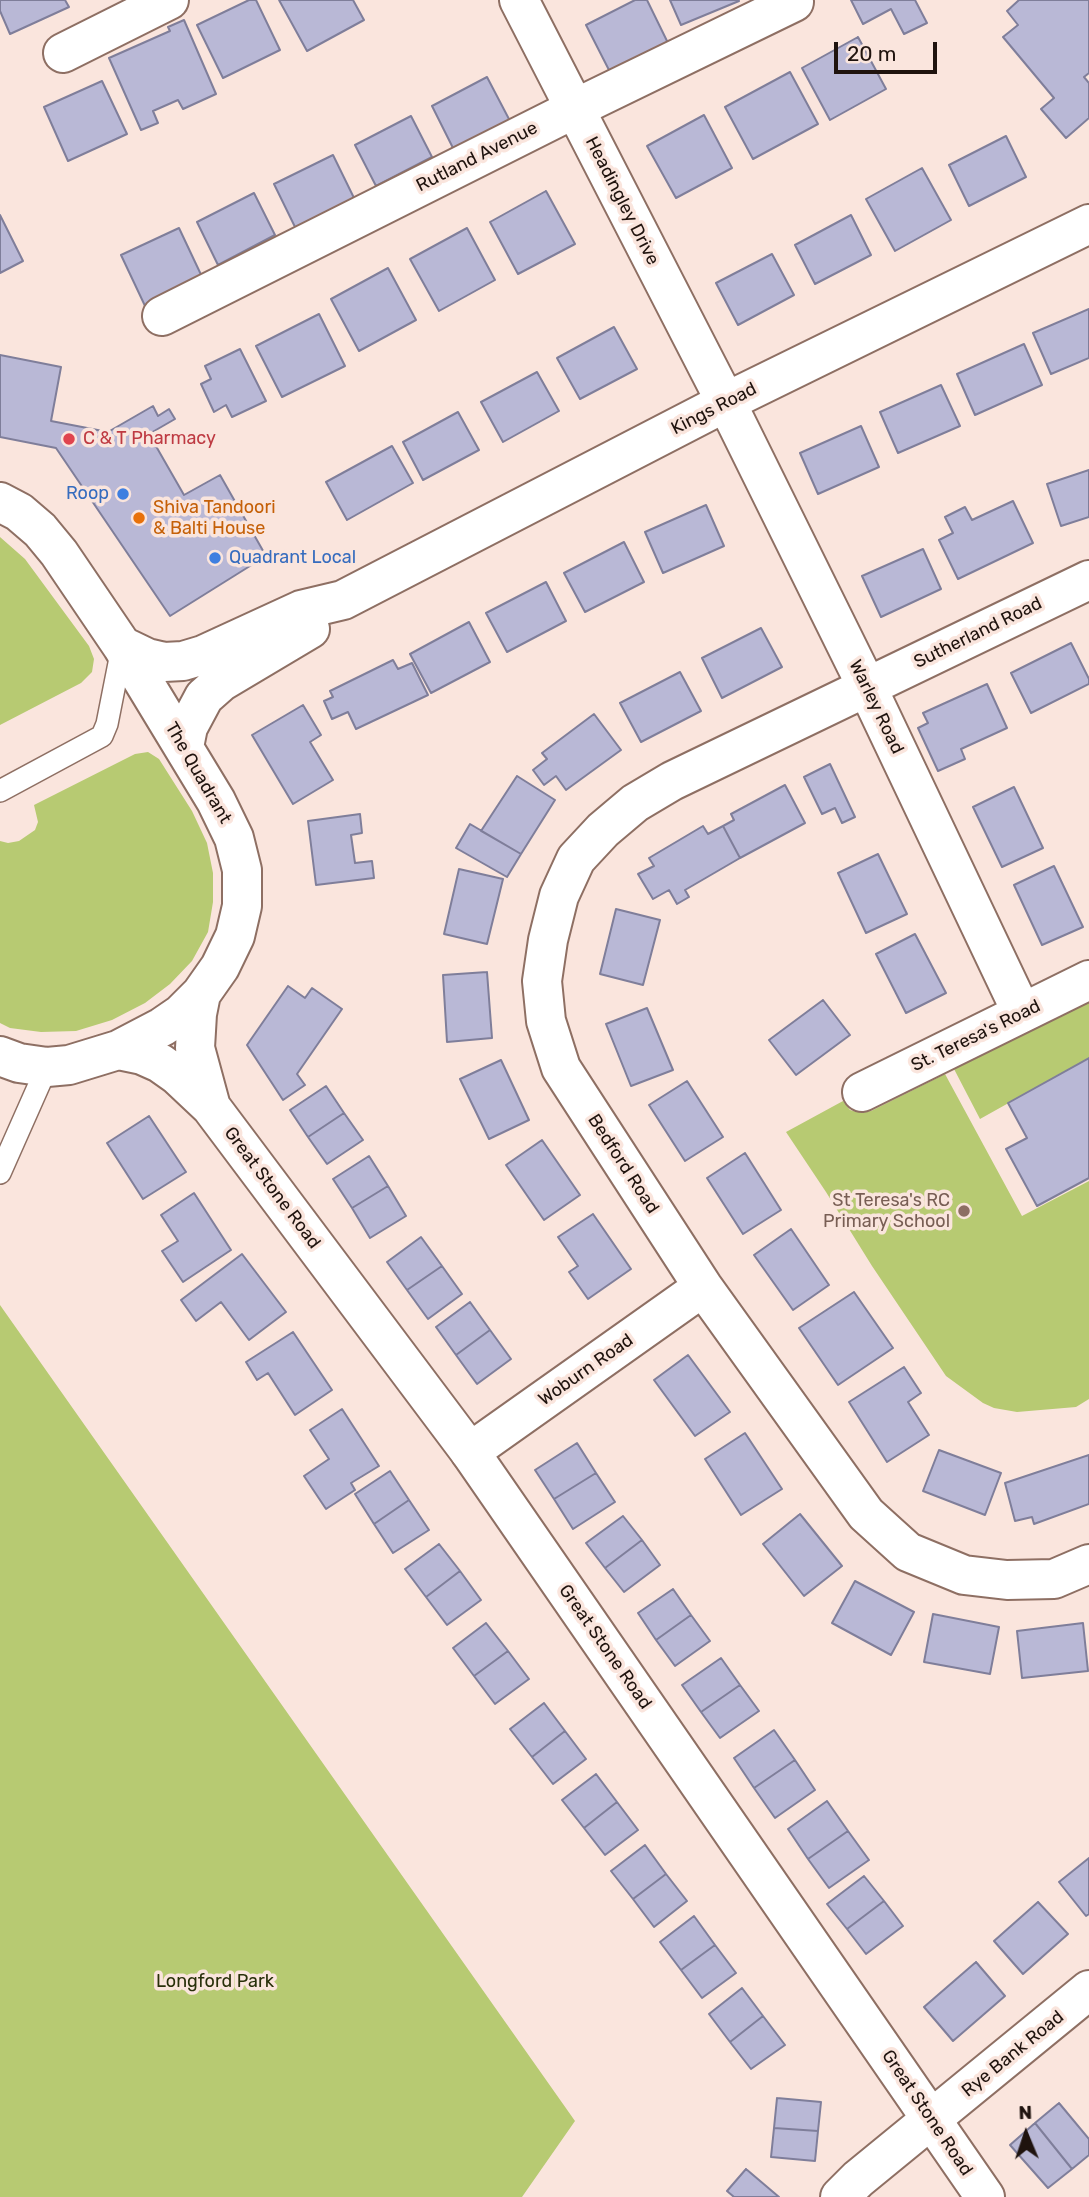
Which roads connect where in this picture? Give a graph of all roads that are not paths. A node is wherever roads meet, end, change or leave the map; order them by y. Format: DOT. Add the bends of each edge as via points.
graph roads {
  1 [pos="169,0"];
  2 [pos="519,0"];
  3 [pos="794,2"];
  4 [pos="63,53"];
  5 [pos="574,109"];
  6 [pos="1089,225"];
  7 [pos="162,316"];
  8 [pos="726,402"];
  9 [pos="0,502"];
  10 [pos="1089,580"];
  11 [pos="343,600"];
  12 [pos="122,646"];
  13 [pos="867,687"];
  14 [pos="184,747"];
  15 [pos="0,791"];
  16 [pos="1089,980"];
  17 [pos="201,994"];
  18 [pos="1022,1013"];
  19 [pos="118,1050"];
  20 [pos="0,1056"];
  21 [pos="47,1067"];
  22 [pos="862,1092"];
  23 [pos="211,1107"];
  24 [pos="0,1172"];
  25 [pos="703,1287"];
  26 [pos="470,1452"];
  27 [pos="1089,1564"];
  28 [pos="1089,1990"];
  29 [pos="932,2119"];
  30 [pos="840,2197"];
  31 [pos="985,2197"];
  1 -- 4 [label="street"];
  2 -- 5 [label="street, Headingley Drive"];
  3 -- 5 [label="street, Rutland Avenue"];
  5 -- 7 [label="street, Rutland Avenue"];
  5 -- 8 [label="street, Headingley Drive"];
  6 -- 8 [label="street, Kings Road"];
  8 -- 11 [label="street, Kings Road"];
  8 -- 13 [label="street, Warley Road"];
  9 -- 12 [label="street, The Quadrant" via="40,530"];
  10 -- 13 [label="street, Sutherland Road"];
  11 -- 12 [label="street, Kings Road" via="301,610 183,661 147,658"];
  11 -- 14 [label="street, Kings Road" via="313,627 204,697 188,727"];
  12 -- 14 [label="street, The Quadrant"];
  12 -- 15 [label="lane" via="102,736"];
  13 -- 18 [label="street, Warley Road"];
  13 -- 25 [label="street, Bedford Road" via="635,803 576,859 559,896 542,981 546,1021 561,1068"];
  14 -- 17 [label="street, The Quadrant" via="234,838 242,870 242,906 235,936"];
  16 -- 18 [label="street, St. Teresa's Road"];
  17 -- 19 [label="street, The Quadrant" via="162,1027"];
  17 -- 23 [label="street, Great Stone Road" via="195,1048"];
  18 -- 22 [label="street, St. Teresa's Road"];
  19 -- 21 [label="street, The Quadrant"];
  19 -- 23 [label="street, Great Stone Road" via="160,1063"];
  20 -- 21 [label="street, The Quadrant"];
  21 -- 24 [label="lane"];
  23 -- 26 [label="street, Great Stone Road"];
  25 -- 26 [label="street, Woburn Road"];
  25 -- 27 [label="street, Bedford Road" via="866,1514 908,1552 964,1575 1007,1580 1054,1579"];
  26 -- 29 [label="street, Great Stone Road"];
  28 -- 29 [label="street, Rye Bank Road"];
  29 -- 30 [label="street, Rye Bank Road"];
  29 -- 31 [label="street, Great Stone Road"];
}
